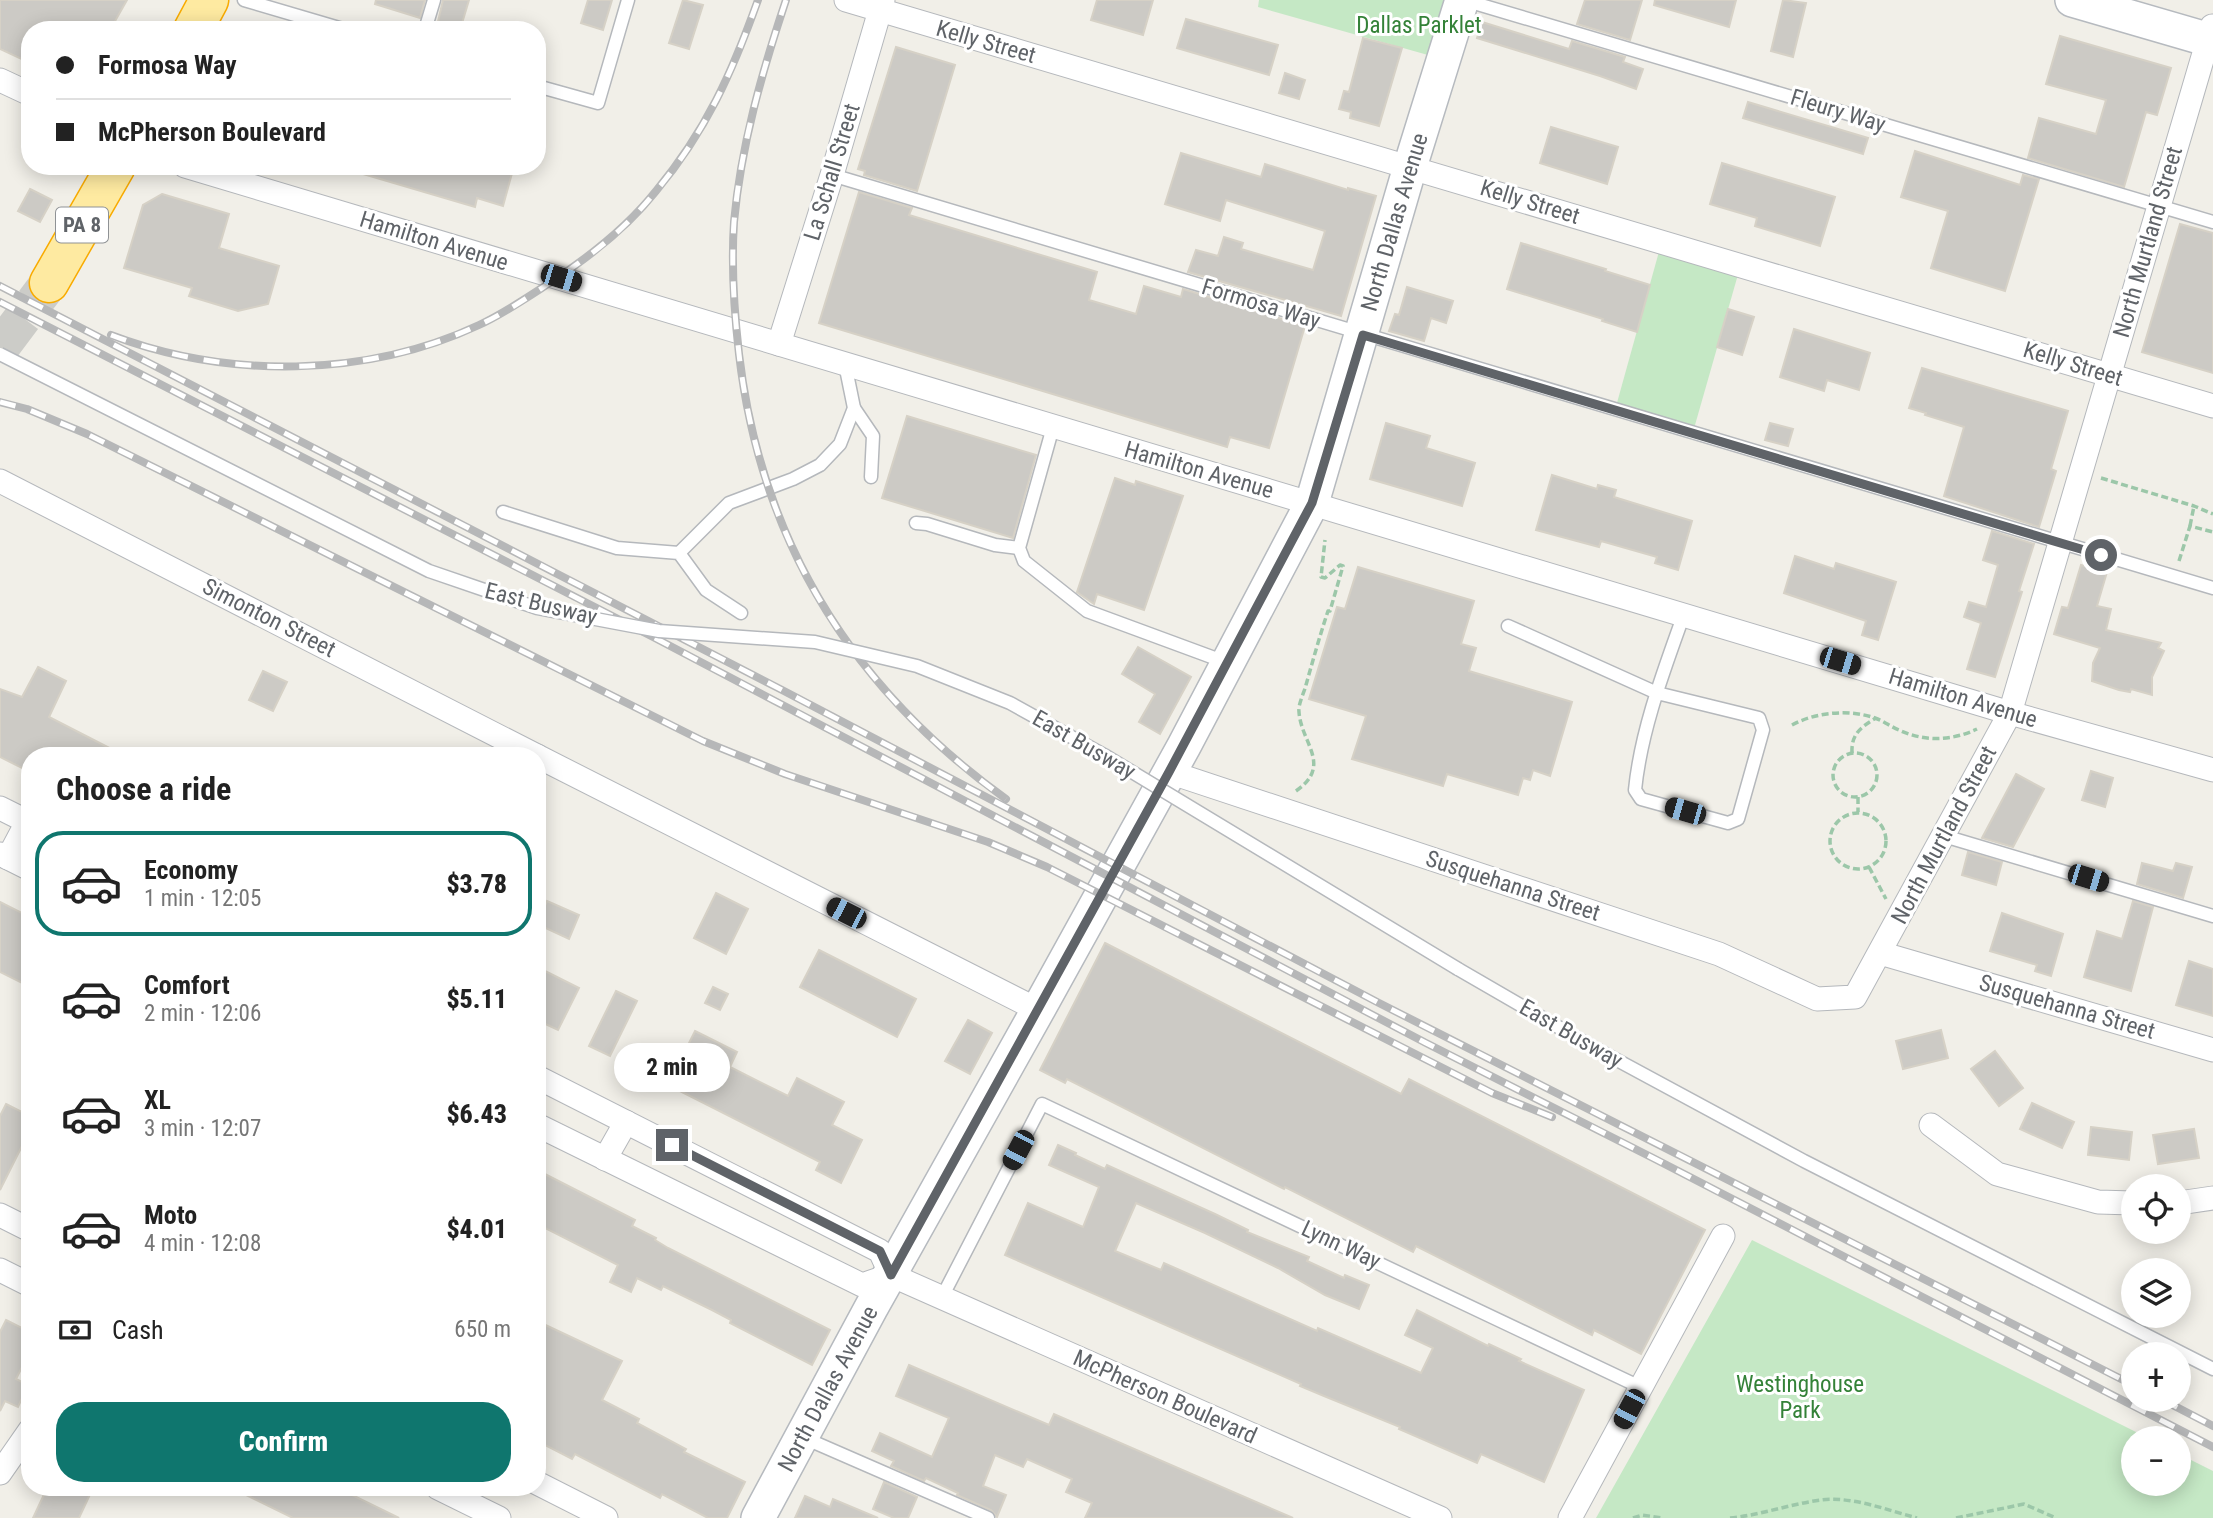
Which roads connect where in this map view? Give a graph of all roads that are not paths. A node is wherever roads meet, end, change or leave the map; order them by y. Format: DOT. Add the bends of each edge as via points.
graph roads {
  1 [pos="244,0"];
  2 [pos="434,0"];
  3 [pos="628,0"];
  4 [pos="846,0"];
  5 [pos="1462,0"];
  6 [pos="2072,0"];
  7 [pos="881,5"];
  8 [pos="315,21"];
  9 [pos="428,21"];
  10 [pos="2211,35"];
  11 [pos="0,80"];
  12 [pos="546,89"];
  13 [pos="21,90"];
  14 [pos="1410,167"];
  15 [pos="111,175"];
  16 [pos="217,175"];
  17 [pos="832,175"];
  18 [pos="2158,206"];
  19 [pos="2213,222"];
  20 [pos="49,284"];
  21 [pos="1363,335"];
  22 [pos="779,344"];
  23 [pos="0,354"];
  24 [pos="845,364"];
  25 [pos="2108,375"];
  26 [pos="2213,406"];
  27 [pos="855,408"];
  28 [pos="1053,427"];
  29 [pos="871,477"];
  30 [pos="0,481"];
  31 [pos="1312,503"];
  32 [pos="503,512"];
  33 [pos="916,523"];
  34 [pos="2060,542"];
  35 [pos="1019,548"];
  36 [pos="679,552"];
  37 [pos="2213,588"];
  38 [pos="741,613"];
  39 [pos="1684,614"];
  40 [pos="1508,626"];
  41 [pos="1228,663"];
  42 [pos="1657,693"];
  43 [pos="2010,713"];
  44 [pos="499,747"];
  45 [pos="546,761"];
  46 [pos="2213,770"];
  47 [pos="1169,772"];
  48 [pos="0,808"];
  49 [pos="21,819"];
  50 [pos="21,834"];
  51 [pos="1944,836"];
  52 [pos="4,856"];
  53 [pos="21,864"];
  54 [pos="2213,916"];
  55 [pos="1880,953"];
  56 [pos="1855,998"];
  57 [pos="1038,1010"];
  58 [pos="2213,1051"];
  59 [pos="546,1082"];
  60 [pos="626,1122"];
  61 [pos="1931,1125"];
  62 [pos="546,1129"];
  63 [pos="605,1158"];
  64 [pos="2213,1198"];
  65 [pos="2191,1201"];
  66 [pos="2121,1203"];
  67 [pos="0,1215"];
  68 [pos="21,1226"];
  69 [pos="1723,1236"];
  70 [pos="0,1270"];
  71 [pos="891,1275"];
  72 [pos="21,1280"];
  73 [pos="941,1299"];
  74 [pos="2213,1369"];
  75 [pos="1640,1387"];
  76 [pos="802,1437"];
  77 [pos="21,1443"];
  78 [pos="0,1473"];
  79 [pos="546,1488"];
  80 [pos="454,1496"];
  81 [pos="499,1518"];
  82 [pos="606,1518"];
  83 [pos="758,1518"];
  84 [pos="989,1518"];
  85 [pos="1440,1518"];
  86 [pos="1570,1518"];
  1 -- 8 [label="lane"];
  2 -- 9 [label="lane"];
  3 -- 12 [label="lane" via="598,103"];
  4 -- 7 [label="street, Kelly Street"];
  5 -- 14 [label="main road, North Dallas Avenue"];
  5 -- 18 [label="lane, Fleury Way"];
  6 -- 10 [label="main road"];
  7 -- 14 [label="street, Kelly Street"];
  7 -- 17 [label="street, La Schall Street"];
  10 -- 18 [label="street, North Murtland Street"];
  11 -- 13 [label="street"];
  14 -- 21 [label="main road, North Dallas Avenue"];
  14 -- 25 [label="street, Kelly Street"];
  15 -- 20 [label="highway, PA 8"];
  16 -- 22 [label="street, Hamilton Avenue"];
  17 -- 21 [label="lane, Formosa Way"];
  17 -- 22 [label="street, La Schall Street"];
  18 -- 19 [label="lane, Fleury Way"];
  18 -- 25 [label="street, North Murtland Street"];
  21 -- 31 [label="main road, North Dallas Avenue"];
  21 -- 34 [label="lane, Formosa Way"];
  22 -- 24 [label="street, Hamilton Avenue"];
  23 -- 74 [label="lane, East Busway, bridge" via="429,571 537,608 645,628 815,642 917,666 1010,702 1591,1046 1804,1161"];
  24 -- 27 [label="lane"];
  24 -- 28 [label="street, Hamilton Avenue"];
  25 -- 26 [label="street, Kelly Street"];
  25 -- 34 [label="street, North Murtland Street"];
  27 -- 29 [label="lane" via="873,436"];
  27 -- 36 [label="lane" via="840,444 820,465 729,503"];
  28 -- 31 [label="street, Hamilton Avenue"];
  28 -- 35 [label="lane"];
  30 -- 44 [label="street, Simonton Street"];
  31 -- 39 [label="street, Hamilton Avenue"];
  31 -- 41 [label="main road, North Dallas Avenue"];
  32 -- 36 [label="lane" via="617,548"];
  33 -- 35 [label="lane"];
  34 -- 37 [label="lane, Formosa Way"];
  34 -- 43 [label="street, North Murtland Street"];
  35 -- 41 [label="lane" via="1024,561 1087,611"];
  36 -- 38 [label="lane" via="706,590"];
  39 -- 42 [label="lane"];
  39 -- 43 [label="street, Hamilton Avenue"];
  40 -- 42 [label="lane"];
  41 -- 47 [label="main road, North Dallas Avenue"];
  42 -- 42 [label="lane" via="1634,790 1641,799 1728,823 1738,819 1763,730 1759,718"];
  43 -- 46 [label="street, Hamilton Avenue"];
  43 -- 51 [label="street, North Murtland Street"];
  45 -- 57 [label="street, Simonton Street"];
  47 -- 56 [label="street, Susquehanna Street" via="1719,954 1817,999"];
  47 -- 57 [label="main road, North Dallas Avenue"];
  48 -- 49 [label="street"];
  50 -- 52 [label="street"];
  51 -- 54 [label="lane"];
  51 -- 55 [label="street, North Murtland Street"];
  52 -- 53 [label="street"];
  55 -- 56 [label="street, North Murtland Street"];
  55 -- 58 [label="street, Susquehanna Street"];
  57 -- 71 [label="main road, North Dallas Avenue"];
  59 -- 60 [label="street"];
  60 -- 63 [label="street"];
  60 -- 71 [label="street" via="880,1251"];
  61 -- 66 [label="street" via="1997,1174 2098,1202"];
  62 -- 63 [label="street"];
  63 -- 71 [label="street" via="862,1284"];
  64 -- 65 [label="street"];
  67 -- 68 [label="street"];
  69 -- 75 [label="street"];
  70 -- 72 [label="street"];
  71 -- 73 [label="street, McPherson Boulevard"];
  71 -- 76 [label="main road, North Dallas Avenue"];
  73 -- 75 [label="lane, Lynn Way" via="1042,1104"];
  73 -- 85 [label="street, McPherson Boulevard"];
  75 -- 86 [label="street"];
  76 -- 83 [label="main road, North Dallas Avenue"];
  76 -- 84 [label="lane"];
  77 -- 78 [label="street"];
  79 -- 82 [label="street"];
  80 -- 81 [label="street"];
}
